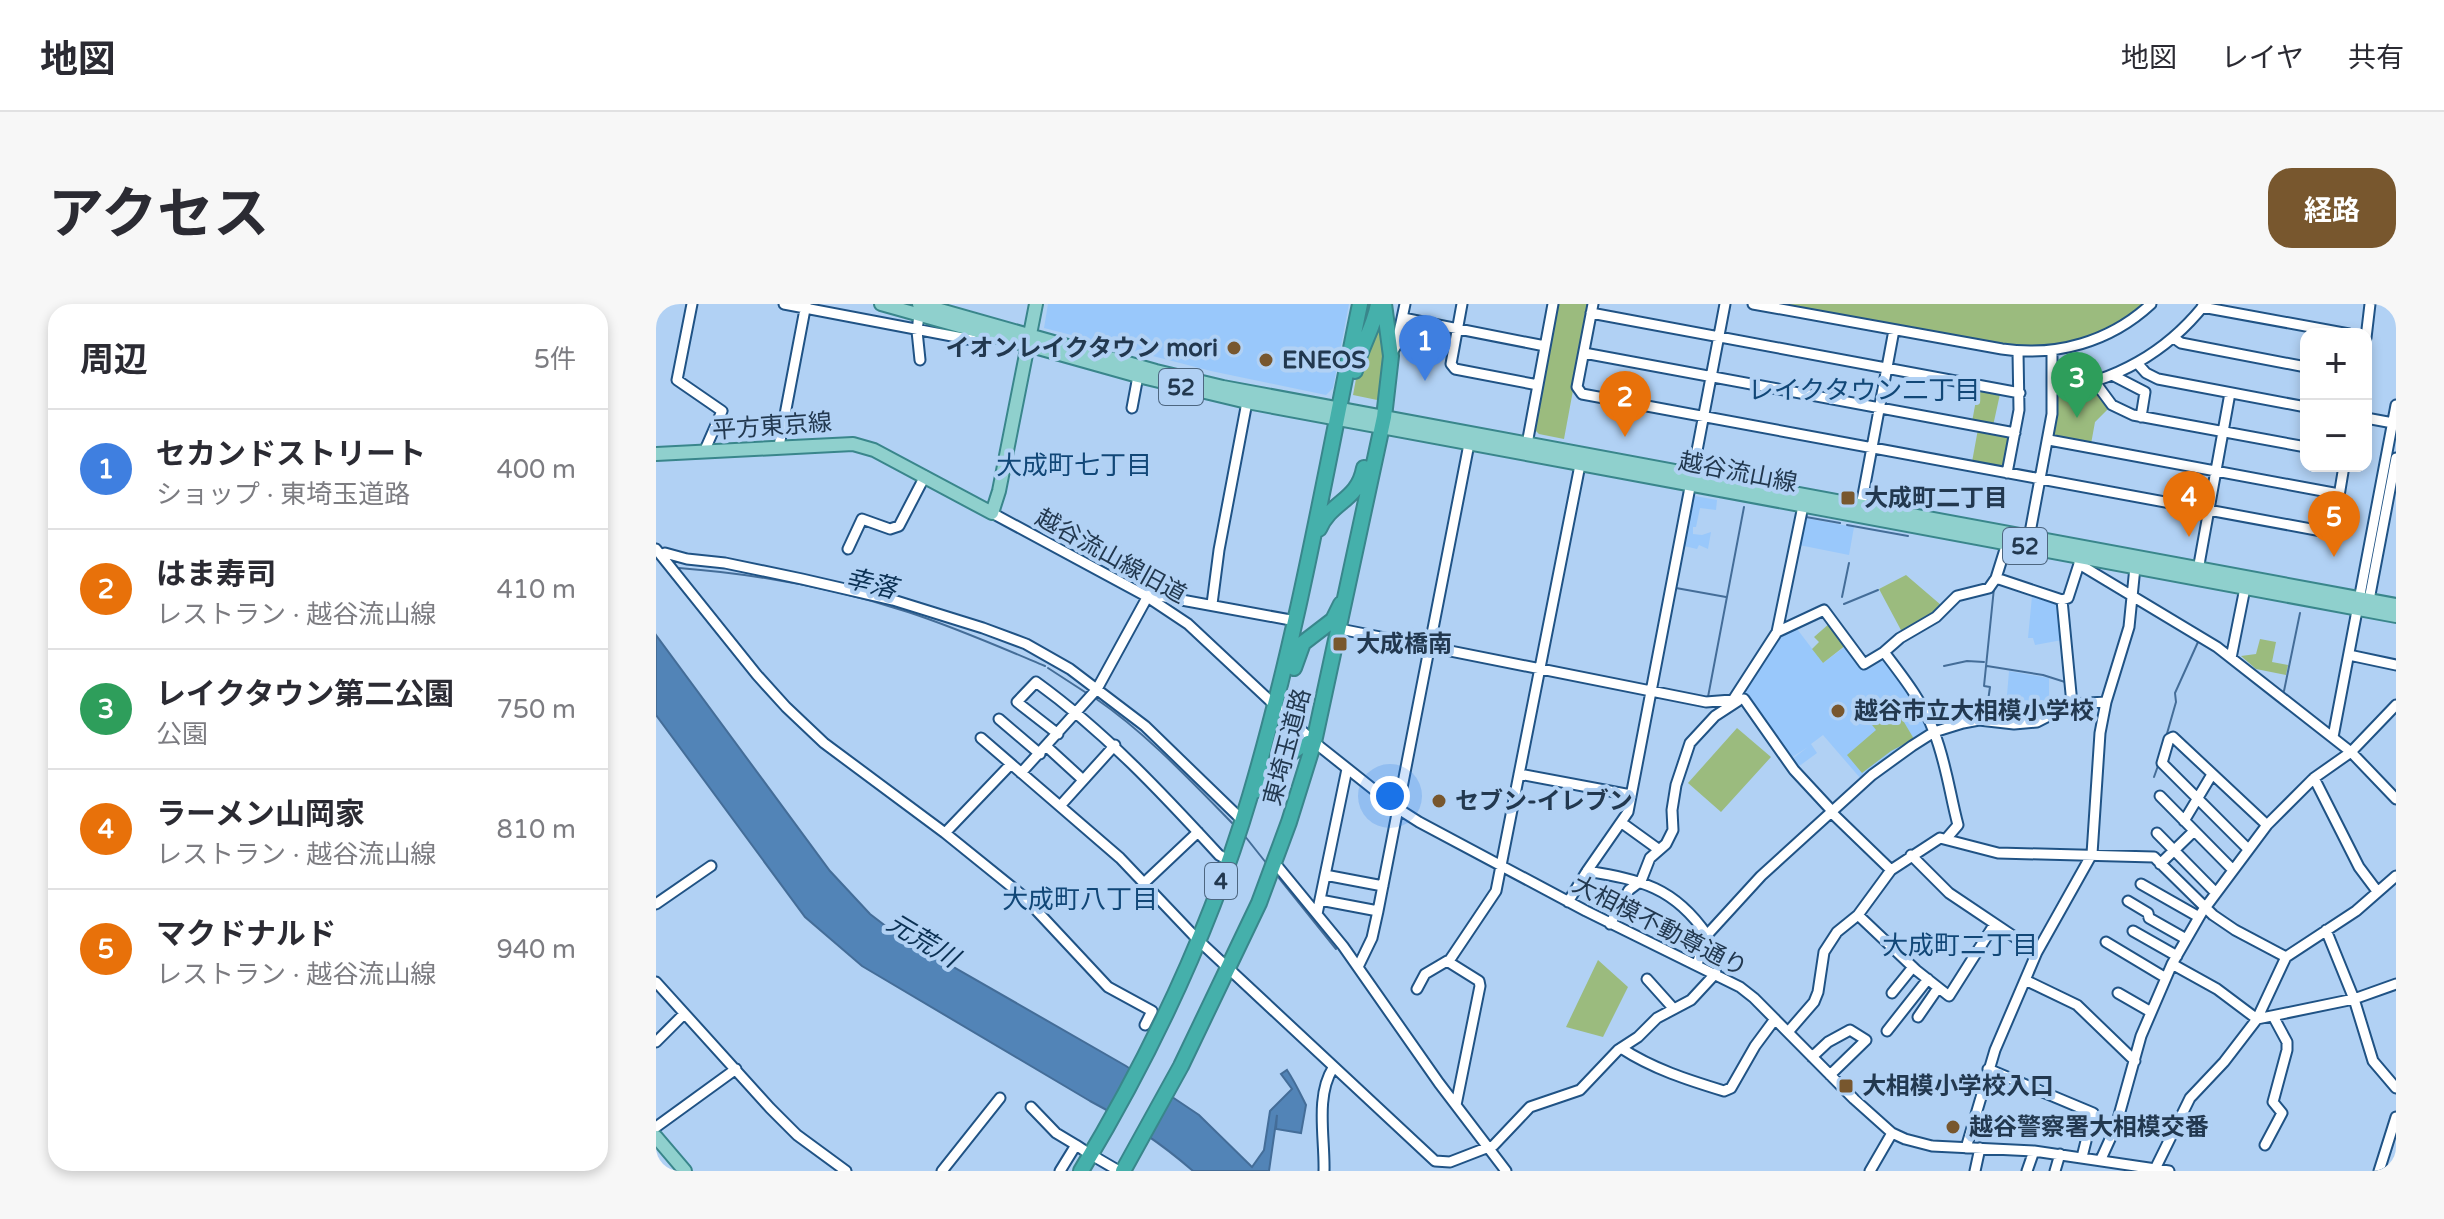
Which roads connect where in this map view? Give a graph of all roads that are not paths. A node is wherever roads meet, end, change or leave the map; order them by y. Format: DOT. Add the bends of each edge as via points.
graph roads {
  1 [pos="692,304"];
  2 [pos="784,304"];
  3 [pos="881,304"];
  4 [pos="1036,304"];
  5 [pos="1360,304"];
  6 [pos="1378,304"];
  7 [pos="1384,304"];
  8 [pos="1405,304"];
  9 [pos="1462,304"];
  10 [pos="1725,304"];
  11 [pos="1753,304"];
  12 [pos="2151,304"];
  13 [pos="2370,304"];
  14 [pos="1549,305"];
  15 [pos="806,306"];
  16 [pos="2204,306"];
  17 [pos="1592,309"];
  18 [pos="919,310"];
  19 [pos="1403,318"];
  20 [pos="1457,328"];
  21 [pos="2318,328"];
  22 [pos="2367,328"];
  23 [pos="1894,330"];
  24 [pos="917,331"];
  25 [pos="1720,338"];
  26 [pos="2174,338"];
  27 [pos="973,340"];
  28 [pos="1029,340"];
  29 [pos="1545,346"];
  30 [pos="2018,352"];
  31 [pos="2052,352"];
  32 [pos="1584,353"];
  33 [pos="1391,356"];
  34 [pos="920,360"];
  35 [pos="2138,364"];
  36 [pos="2300,366"];
  37 [pos="1887,369"];
  38 [pos="2112,375"];
  39 [pos="1138,376"];
  40 [pos="1713,376"];
  41 [pos="2095,382"];
  42 [pos="1538,385"];
  43 [pos="2054,390"];
  44 [pos="2020,393"];
  45 [pos="2230,393"];
  46 [pos="1247,402"];
  47 [pos="2396,405"];
  48 [pos="2300,406"];
  49 [pos="1880,407"];
  50 [pos="1132,408"];
  51 [pos="1340,413"];
  52 [pos="1705,417"];
  53 [pos="2141,417"];
  54 [pos="2372,419"];
  55 [pos="1381,423"];
  56 [pos="2393,423"];
  57 [pos="2223,431"];
  58 [pos="2015,433"];
  59 [pos="2049,440"];
  60 [pos="1469,444"];
  61 [pos="1527,444"];
  62 [pos="779,446"];
  63 [pos="2300,446"];
  64 [pos="1872,448"];
  65 [pos="704,452"];
  66 [pos="656,454"];
  67 [pos="2396,458"];
  68 [pos="1580,465"];
  69 [pos="2216,470"];
  70 [pos="2343,472"];
  71 [pos="2007,473"];
  72 [pos="925,476"];
  73 [pos="2041,479"];
  74 [pos="1693,480"];
  75 [pos="2339,494"];
  76 [pos="1803,506"];
  77 [pos="1861,506"];
  78 [pos="2208,510"];
  79 [pos="992,513"];
  80 [pos="2029,538"];
  81 [pos="2007,543"];
  82 [pos="848,549"];
  83 [pos="1311,550"];
  84 [pos="659,552"];
  85 [pos="2079,560"];
  86 [pos="2135,567"];
  87 [pos="2198,570"];
  88 [pos="1351,578"];
  89 [pos="1996,578"];
  90 [pos="2245,588"];
  91 [pos="1146,596"];
  92 [pos="2133,596"];
  93 [pos="2062,600"];
  94 [pos="2362,603"];
  95 [pos="1212,604"];
  96 [pos="2396,605"];
  97 [pos="2396,616"];
  98 [pos="1296,621"];
  99 [pos="1340,629"];
  100 [pos="1777,632"];
  101 [pos="1430,647"];
  102 [pos="1884,652"];
  103 [pos="2349,655"];
  104 [pos="2231,658"];
  105 [pos="2396,665"];
  106 [pos="1540,669"];
  107 [pos="1097,689"];
  108 [pos="1652,691"];
  109 [pos="1737,700"];
  110 [pos="2106,702"];
  111 [pos="2072,704"];
  112 [pos="2396,705"];
  113 [pos="1275,707"];
  114 [pos="1078,712"];
  115 [pos="999,719"];
  116 [pos="1934,732"];
  117 [pos="1058,734"];
  118 [pos="2333,737"];
  119 [pos="981,738"];
  120 [pos="1314,742"];
  121 [pos="1115,745"];
  122 [pos="1043,750"];
  123 [pos="2351,752"];
  124 [pos="1011,764"];
  125 [pos="1347,769"];
  126 [pos="1021,773"];
  127 [pos="1519,774"];
  128 [pos="2211,776"];
  129 [pos="2314,778"];
  130 [pos="1082,779"];
  131 [pos="1631,795"];
  132 [pos="2160,796"];
  133 [pos="1250,798"];
  134 [pos="2198,799"];
  135 [pos="2396,799"];
  136 [pos="1060,806"];
  137 [pos="1397,808"];
  138 [pos="1832,812"];
  139 [pos="1242,820"];
  140 [pos="2184,821"];
  141 [pos="1622,823"];
  142 [pos="2267,825"];
  143 [pos="2194,831"];
  144 [pos="1198,832"];
  145 [pos="945,833"];
  146 [pos="2157,833"];
  147 [pos="1946,839"];
  148 [pos="1658,849"];
  149 [pos="2248,849"];
  150 [pos="2174,850"];
  151 [pos="2092,854"];
  152 [pos="1911,855"];
  153 [pos="1228,860"];
  154 [pos="2160,864"];
  155 [pos="711,866"];
  156 [pos="1274,866"];
  157 [pos="1500,866"];
  158 [pos="1891,870"];
  159 [pos="2233,870"];
  160 [pos="1587,871"];
  161 [pos="1325,875"];
  162 [pos="2396,876"];
  163 [pos="1641,881"];
  164 [pos="1144,883"];
  165 [pos="2141,884"];
  166 [pos="1383,886"];
  167 [pos="2377,891"];
  168 [pos="2216,893"];
  169 [pos="1320,900"];
  170 [pos="2128,901"];
  171 [pos="1568,902"];
  172 [pos="656,904"];
  173 [pos="1378,911"];
  174 [pos="2202,913"];
  175 [pos="1317,914"];
  176 [pos="1858,915"];
  177 [pos="1610,924"];
  178 [pos="1994,925"];
  179 [pos="2326,930"];
  180 [pos="2133,931"];
  181 [pos="1707,935"];
  182 [pos="2186,939"];
  183 [pos="1198,940"];
  184 [pos="2106,942"];
  185 [pos="2037,952"];
  186 [pos="2286,957"];
  187 [pos="2174,960"];
  188 [pos="1449,961"];
  189 [pos="1697,964"];
  190 [pos="1358,967"];
  191 [pos="1913,967"];
  192 [pos="1229,969"];
  193 [pos="1716,973"];
  194 [pos="2166,978"];
  195 [pos="1647,979"];
  196 [pos="1928,979"];
  197 [pos="2025,980"];
  198 [pos="656,982"];
  199 [pos="2396,984"];
  200 [pos="1938,988"];
  201 [pos="1417,989"];
  202 [pos="1892,993"];
  203 [pos="2118,993"];
  204 [pos="2354,999"];
  205 [pos="1673,1008"];
  206 [pos="2151,1012"];
  207 [pos="684,1014"];
  208 [pos="2273,1016"];
  209 [pos="1918,1017"];
  210 [pos="1775,1019"];
  211 [pos="2257,1019"];
  212 [pos="1145,1025"];
  213 [pos="1887,1031"];
  214 [pos="1788,1032"];
  215 [pos="656,1042"];
  216 [pos="1621,1048"];
  217 [pos="1812,1057"];
  218 [pos="2135,1061"];
  219 [pos="1333,1068"];
  220 [pos="736,1069"];
  221 [pos="1988,1069"];
  222 [pos="1830,1075"];
  223 [pos="2396,1088"];
  224 [pos="1000,1098"];
  225 [pos="1456,1105"];
  226 [pos="1031,1107"];
  227 [pos="2396,1122"];
  228 [pos="656,1127"];
  229 [pos="1892,1133"];
  230 [pos="656,1137"];
  231 [pos="2265,1145"];
  232 [pos="1487,1148"];
  233 [pos="1966,1148"];
  234 [pos="1980,1148"];
  235 [pos="2034,1151"];
  236 [pos="2060,1154"];
  237 [pos="1095,1157"];
  238 [pos="2082,1157"];
  239 [pos="2098,1159"];
  240 [pos="1124,1167"];
  241 [pos="2155,1169"];
  242 [pos="685,1171"];
  243 [pos="846,1171"];
  244 [pos="942,1171"];
  245 [pos="1060,1171"];
  246 [pos="1081,1171"];
  247 [pos="1324,1171"];
  248 [pos="1506,1171"];
  249 [pos="1870,1171"];
  250 [pos="1975,1171"];
  251 [pos="2027,1171"];
  252 [pos="2055,1171"];
  253 [pos="2095,1171"];
  254 [pos="2169,1171"];
  255 [pos="2379,1171"];
  1 -- 65 [label="street" via="677,380 722,411"];
  2 -- 15 [label="street"];
  3 -- 18 [label="main road, 越谷流山線 / 52"];
  4 -- 28 [label="main road"];
  5 -- 51 [label="highway, 東埼玉道路 / 4"];
  6 -- 51 [label="highway, 4"];
  7 -- 33 [label="highway, 東埼玉道路 / 4"];
  8 -- 19 [label="street"];
  9 -- 20 [label="street"];
  10 -- 25 [label="street"];
  11 -- 23 [label="street"];
  12 -- 31 [label="street" via="2116,330"];
  13 -- 22 [label="street"];
  14 -- 29 [label="street"];
  15 -- 24 [label="street"];
  15 -- 62 [label="street"];
  16 -- 21 [label="street"];
  16 -- 26 [label="street"];
  17 -- 25 [label="street"];
  17 -- 32 [label="street"];
  18 -- 24 [label="street"];
  18 -- 28 [label="main road, 越谷流山線 / 52"];
  19 -- 20 [label="street"];
  19 -- 33 [label="street"];
  20 -- 29 [label="street"];
  20 -- 42 [label="street" via="1451,364 1455,369"];
  23 -- 30 [label="street"];
  23 -- 37 [label="street"];
  24 -- 27 [label="street"];
  24 -- 34 [label="street"];
  25 -- 37 [label="street"];
  25 -- 40 [label="street"];
  26 -- 35 [label="street"];
  26 -- 36 [label="street"];
  28 -- 39 [label="main road, 越谷流山線 / 52"];
  28 -- 51 [label="main road, 越谷流山線 / 52"];
  28 -- 79 [label="main road"];
  29 -- 42 [label="street"];
  30 -- 31 [label="street"];
  30 -- 44 [label="street"];
  31 -- 43 [label="street"];
  32 -- 40 [label="street"];
  32 -- 52 [label="street" via="1577,387 1582,394"];
  33 -- 55 [label="highway, 東埼玉道路 / 4"];
  35 -- 38 [label="street"];
  35 -- 45 [label="street" via="2158,379"];
  37 -- 44 [label="street"];
  37 -- 49 [label="street"];
  38 -- 41 [label="street"];
  38 -- 53 [label="street" via="2145,392"];
  39 -- 46 [label="main road, 越谷流山線 / 52"];
  39 -- 50 [label="street"];
  40 -- 49 [label="street"];
  40 -- 52 [label="street"];
  41 -- 43 [label="street"];
  41 -- 53 [label="street" via="2112,405"];
  42 -- 61 [label="street"];
  43 -- 59 [label="street"];
  44 -- 58 [label="street"];
  45 -- 48 [label="street"];
  45 -- 57 [label="street"];
  46 -- 51 [label="main road, 越谷流山線 / 52"];
  46 -- 95 [label="street"];
  47 -- 56 [label="street"];
  49 -- 58 [label="street"];
  49 -- 64 [label="street"];
  51 -- 55 [label="main road, 越谷流山線 / 52"];
  51 -- 83 [label="highway, 東埼玉道路 / 4"];
  52 -- 64 [label="street"];
  52 -- 74 [label="street"];
  53 -- 57 [label="street"];
  54 -- 56 [label="street"];
  55 -- 60 [label="main road, 越谷流山線 / 52"];
  55 -- 61 [label="main road, 越谷流山線 / 52"];
  55 -- 83 [label="highway, 4" via="1359,486 1328,513"];
  55 -- 88 [label="highway, 東埼玉道路 / 4"];
  56 -- 94 [label="street"];
  57 -- 63 [label="street"];
  57 -- 69 [label="street"];
  58 -- 71 [label="street"];
  59 -- 69 [label="street"];
  59 -- 73 [label="street"];
  60 -- 68 [label="main road, 越谷流山線 / 52"];
  60 -- 101 [label="street"];
  61 -- 74 [label="main road, 越谷流山線 / 52"];
  62 -- 65 [label="main road, 平方東京線"];
  62 -- 72 [label="main road, 平方東京線" via="853,444"];
  64 -- 71 [label="street"];
  64 -- 77 [label="street"];
  65 -- 66 [label="main road, 平方東京線"];
  67 -- 94 [label="street"];
  68 -- 74 [label="main road, 越谷流山線 / 52"];
  68 -- 106 [label="street"];
  69 -- 75 [label="street"];
  69 -- 78 [label="street"];
  70 -- 75 [label="street"];
  71 -- 73 [label="street"];
  72 -- 79 [label="main road, 平方東京線"];
  72 -- 82 [label="street" via="899,526 890,529 862,519"];
  73 -- 78 [label="street"];
  73 -- 80 [label="street"];
  74 -- 76 [label="main road, 越谷流山線 / 52"];
  74 -- 77 [label="main road, 越谷流山線 / 52"];
  74 -- 108 [label="street"];
  75 -- 78 [label="street" via="2330,532"];
  76 -- 81 [label="main road, 越谷流山線 / 52"];
  76 -- 100 [label="street"];
  77 -- 80 [label="main road, 越谷流山線 / 52"];
  78 -- 87 [label="street"];
  79 -- 91 [label="street, 越谷流山線旧道"];
  80 -- 87 [label="main road, 越谷流山線 / 52"];
  81 -- 85 [label="main road, 越谷流山線 / 52"];
  81 -- 89 [label="street"];
  83 -- 98 [label="highway, 東埼玉道路 / 4"];
  84 -- 107 [label="street" via="893,600 983,628 1026,644"];
  84 -- 145 [label="street" via="786,707 824,743"];
  85 -- 86 [label="main road, 越谷流山線 / 52"];
  85 -- 92 [label="street"];
  85 -- 93 [label="street" via="2068,598"];
  86 -- 90 [label="main road, 越谷流山線 / 52"];
  86 -- 92 [label="street"];
  87 -- 94 [label="main road, 越谷流山線 / 52"];
  88 -- 99 [label="highway, 東埼玉道路 / 4"];
  88 -- 113 [label="highway, 4" via="1333,620 1303,643 1287,695"];
  89 -- 93 [label="street"];
  89 -- 102 [label="street" via="1982,592 1957,596"];
  90 -- 94 [label="main road, 越谷流山線 / 52"];
  90 -- 104 [label="street"];
  91 -- 95 [label="street"];
  91 -- 107 [label="street"];
  91 -- 113 [label="street, 越谷流山線旧道" via="1188,624"];
  92 -- 104 [label="street"];
  92 -- 110 [label="street"];
  93 -- 111 [label="street"];
  94 -- 96 [label="main road, 越谷流山線 / 52"];
  94 -- 97 [label="main road, 越谷流山線 / 52"];
  94 -- 103 [label="street"];
  95 -- 98 [label="street"];
  98 -- 113 [label="highway, 東埼玉道路 / 4"];
  99 -- 101 [label="street"];
  99 -- 120 [label="highway, 東埼玉道路 / 4"];
  100 -- 102 [label="street" via="1824,610 1864,664"];
  100 -- 109 [label="street"];
  101 -- 106 [label="street"];
  101 -- 137 [label="street"];
  102 -- 116 [label="street" via="1908,682"];
  103 -- 105 [label="street"];
  103 -- 118 [label="street"];
  104 -- 118 [label="street"];
  106 -- 108 [label="street"];
  106 -- 127 [label="street"];
  107 -- 114 [label="street"];
  107 -- 139 [label="street" via="1145,726"];
  108 -- 109 [label="street" via="1706,702"];
  108 -- 131 [label="street"];
  109 -- 138 [label="street" via="1751,707 1794,770"];
  109 -- 148 [label="street" via="1690,743 1676,785 1673,830"];
  110 -- 111 [label="street"];
  110 -- 151 [label="street"];
  111 -- 116 [label="street" via="2037,722 1979,720"];
  112 -- 123 [label="street"];
  113 -- 120 [label="street, 大相模不動尊通り"];
  113 -- 133 [label="highway, 東埼玉道路 / 4"];
  114 -- 117 [label="street"];
  114 -- 117 [label="street" via="1036,682 1017,702"];
  114 -- 121 [label="street"];
  115 -- 122 [label="street"];
  116 -- 138 [label="street" via="1872,775"];
  116 -- 147 [label="street" via="1958,825"];
  117 -- 122 [label="street"];
  118 -- 123 [label="street"];
  119 -- 124 [label="street"];
  120 -- 125 [label="street, 大相模不動尊通り"];
  120 -- 133 [label="highway" via="1304,743 1274,769"];
  120 -- 156 [label="highway, 東埼玉道路 / 4"];
  121 -- 130 [label="street"];
  121 -- 144 [label="street"];
  122 -- 126 [label="street"];
  122 -- 130 [label="street"];
  123 -- 129 [label="street"];
  123 -- 135 [label="street"];
  124 -- 126 [label="street"];
  124 -- 145 [label="street"];
  125 -- 137 [label="street, 大相模不動尊通り"];
  125 -- 161 [label="street"];
  126 -- 136 [label="street"];
  127 -- 131 [label="street"];
  127 -- 157 [label="street"];
  128 -- 134 [label="street"];
  128 -- 134 [label="street" via="2173,737 2169,739 2162,763"];
  128 -- 142 [label="street"];
  129 -- 142 [label="street"];
  129 -- 167 [label="street" via="2359,867"];
  130 -- 136 [label="street"];
  131 -- 141 [label="street"];
  132 -- 140 [label="street"];
  133 -- 139 [label="highway, 東埼玉道路 / 4"];
  134 -- 140 [label="street"];
  134 -- 149 [label="street"];
  136 -- 164 [label="street"];
  137 -- 157 [label="street, 大相模不動尊通り"];
  137 -- 166 [label="street"];
  138 -- 158 [label="street"];
  138 -- 181 [label="street" via="1761,876"];
  139 -- 153 [label="highway, 東埼玉道路 / 4"];
  140 -- 143 [label="street"];
  141 -- 148 [label="street"];
  141 -- 160 [label="street"];
  142 -- 149 [label="street"];
  143 -- 150 [label="street"];
  143 -- 159 [label="street"];
  144 -- 153 [label="street"];
  144 -- 164 [label="street"];
  145 -- 212 [label="street" via="1023,896 1108,987 1152,1011"];
  146 -- 150 [label="street"];
  147 -- 151 [label="street" via="1998,853"];
  147 -- 152 [label="street" via="1936,839"];
  148 -- 163 [label="street"];
  149 -- 159 [label="street"];
  150 -- 154 [label="street"];
  150 -- 168 [label="street"];
  151 -- 154 [label="street" via="2154,857"];
  151 -- 185 [label="street"];
  152 -- 158 [label="street"];
  152 -- 178 [label="street" via="1949,893"];
  153 -- 183 [label="highway, 東埼玉道路 / 4"];
  154 -- 174 [label="street"];
  155 -- 172 [label="street"];
  156 -- 175 [label="street"];
  156 -- 192 [label="highway, 東埼玉道路 / 4"];
  157 -- 171 [label="street, 大相模不動尊通り"];
  157 -- 188 [label="street" via="1496,891"];
  158 -- 176 [label="street"];
  159 -- 168 [label="street"];
  160 -- 163 [label="street"];
  160 -- 171 [label="street"];
  161 -- 166 [label="street"];
  161 -- 169 [label="street"];
  162 -- 167 [label="street"];
  163 -- 177 [label="street" via="1629,890"];
  163 -- 181 [label="street" via="1686,908"];
  164 -- 183 [label="street"];
  165 -- 174 [label="street"];
  166 -- 173 [label="street"];
  167 -- 179 [label="street"];
  168 -- 174 [label="street"];
  169 -- 173 [label="street"];
  169 -- 175 [label="street"];
  170 -- 182 [label="street"];
  171 -- 177 [label="street, 大相模不動尊通り"];
  173 -- 190 [label="street"];
  174 -- 182 [label="street"];
  174 -- 186 [label="street"];
  175 -- 190 [label="street"];
  176 -- 191 [label="street"];
  176 -- 214 [label="street" via="1824,952 1814,1002"];
  177 -- 189 [label="street, 大相模不動尊通り"];
  178 -- 185 [label="street"];
  178 -- 200 [label="street" via="1949,996"];
  179 -- 186 [label="street"];
  179 -- 204 [label="street"];
  180 -- 187 [label="street"];
  181 -- 189 [label="street"];
  182 -- 187 [label="street"];
  183 -- 192 [label="street"];
  183 -- 246 [label="highway, 東埼玉道路 / 4" via="1150,1049"];
  184 -- 194 [label="street"];
  185 -- 197 [label="street"];
  186 -- 211 [label="street"];
  187 -- 194 [label="street"];
  187 -- 211 [label="street"];
  188 -- 201 [label="street" via="1425,974"];
  188 -- 225 [label="street" via="1480,986"];
  189 -- 193 [label="street, 大相模不動尊通り"];
  190 -- 225 [label="street"];
  191 -- 196 [label="street"];
  191 -- 202 [label="street"];
  192 -- 219 [label="street"];
  192 -- 240 [label="highway, 東埼玉道路 / 4"];
  193 -- 205 [label="street" via="1691,1000"];
  193 -- 210 [label="street, 大相模不動尊通り"];
  194 -- 206 [label="street"];
  195 -- 205 [label="street"];
  196 -- 200 [label="street"];
  196 -- 213 [label="street"];
  197 -- 218 [label="street" via="2077,1005"];
  197 -- 221 [label="street"];
  198 -- 207 [label="street"];
  199 -- 204 [label="street"];
  200 -- 209 [label="street"];
  203 -- 206 [label="street"];
  204 -- 208 [label="street"];
  204 -- 223 [label="street" via="2373,1061"];
  205 -- 216 [label="street"];
  206 -- 218 [label="street"];
  207 -- 215 [label="street"];
  207 -- 220 [label="street"];
  208 -- 211 [label="street"];
  208 -- 231 [label="street" via="2287,1050 2273,1102 2282,1113"];
  210 -- 214 [label="street, 大相模不動尊通り"];
  210 -- 216 [label="street" via="1724,1091 1638,1060"];
  211 -- 241 [label="street" via="2190,1098"];
  214 -- 217 [label="street, 大相模不動尊通り"];
  216 -- 232 [label="street" via="1584,1088 1530,1107"];
  217 -- 222 [label="street, 大相模不動尊通り"];
  217 -- 222 [label="street" via="1850,1030 1866,1040"];
  218 -- 239 [label="street" via="2116,1126"];
  219 -- 232 [label="street" via="1435,1161 1450,1162"];
  219 -- 247 [label="street" via="1326,1079"];
  220 -- 228 [label="street"];
  220 -- 243 [label="street" via="797,1135"];
  221 -- 233 [label="street"];
  221 -- 238 [label="street" via="2093,1113"];
  222 -- 229 [label="street, 大相模不動尊通り"];
  224 -- 244 [label="street"];
  225 -- 232 [label="street"];
  226 -- 245 [label="street" via="1080,1148"];
  227 -- 255 [label="street"];
  229 -- 233 [label="street, 大相模不動尊通り" via="1920,1143"];
  229 -- 249 [label="street"];
  230 -- 242 [label="main road"];
  232 -- 248 [label="street"];
  233 -- 234 [label="street, 大相模不動尊通り"];
  234 -- 235 [label="street, 大相模不動尊通り"];
  234 -- 250 [label="street"];
  235 -- 236 [label="street, 大相模不動尊通り"];
  235 -- 251 [label="street"];
  236 -- 238 [label="street, 大相模不動尊通り"];
  236 -- 252 [label="street"];
  237 -- 240 [label="street"];
  238 -- 239 [label="street, 大相模不動尊通り"];
  239 -- 241 [label="street, 大相模不動尊通り"];
  239 -- 253 [label="street"];
  241 -- 254 [label="street, 大相模不動尊通り"];
}
